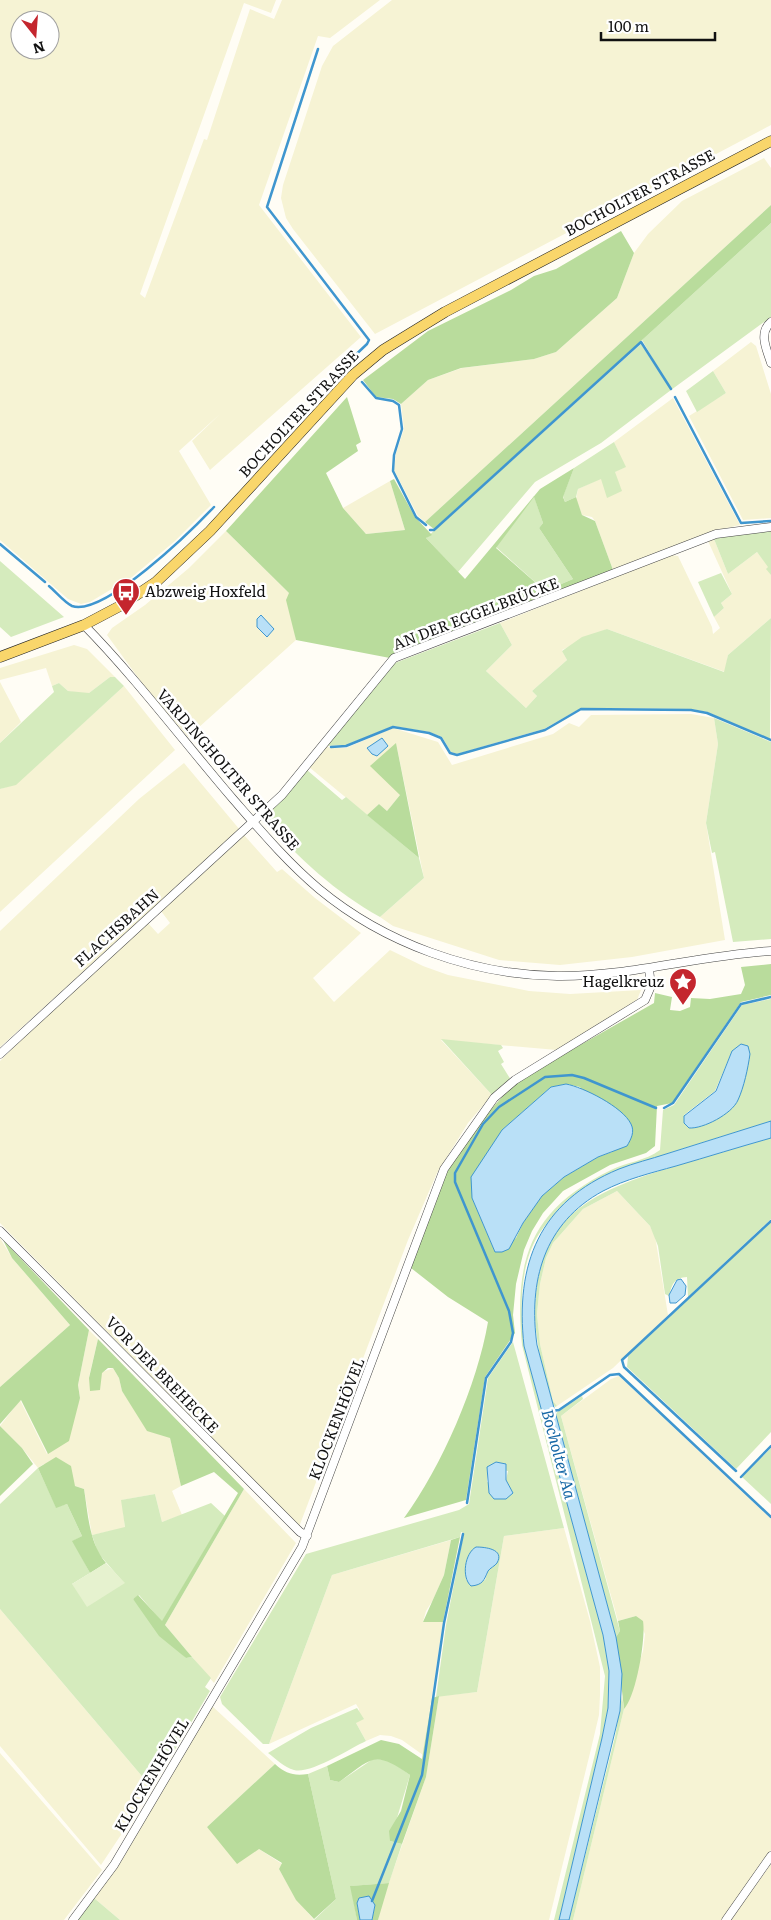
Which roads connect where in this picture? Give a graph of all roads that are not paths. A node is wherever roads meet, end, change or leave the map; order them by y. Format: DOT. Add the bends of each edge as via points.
graph roads {
  1 [pos="771,141"];
  2 [pos="771,322"];
  3 [pos="771,363"];
  4 [pos="771,527"];
  5 [pos="84,625"];
  6 [pos="0,657"];
  7 [pos="254,823"];
  8 [pos="771,951"];
  9 [pos="649,969"];
  10 [pos="0,1054"];
  11 [pos="0,1231"];
  12 [pos="307,1536"];
  13 [pos="771,1856"];
  14 [pos="73,1920"];
  15 [pos="726,1920"];
  1 -- 5 [label="main road, BOCHOLTER STRASSE" via="445,312 383,350 353,374 197,545 156,582"];
  2 -- 3 [label="street" via="766,326 764,335"];
  4 -- 7 [label="street, AN DER EGGELBRÜCKE" via="716,534 394,658 282,795"];
  5 -- 6 [label="main road, BOCHOLTER STRASSE"];
  5 -- 7 [label="street, VARDINGHOLTER STRASSE"];
  7 -- 9 [label="street, VARDINGHOLTER STRASSE" via="274,847 319,889 349,910 399,939 449,959 487,969 537,976 602,976"];
  7 -- 10 [label="street, FLACHSBAHN"];
  8 -- 9 [label="street, VARDINGHOLTER STRASSE" via="717,956"];
  9 -- 12 [label="street, KLOCKENHÖVEL" via="650,986 645,1000 515,1080 494,1098 444,1169"];
  11 -- 12 [label="street, VOR DER BREHECKE" via="234,1468"];
  12 -- 14 [label="street, KLOCKENHÖVEL" via="162,1788 114,1865"];
  13 -- 15 [label="street"];
}
